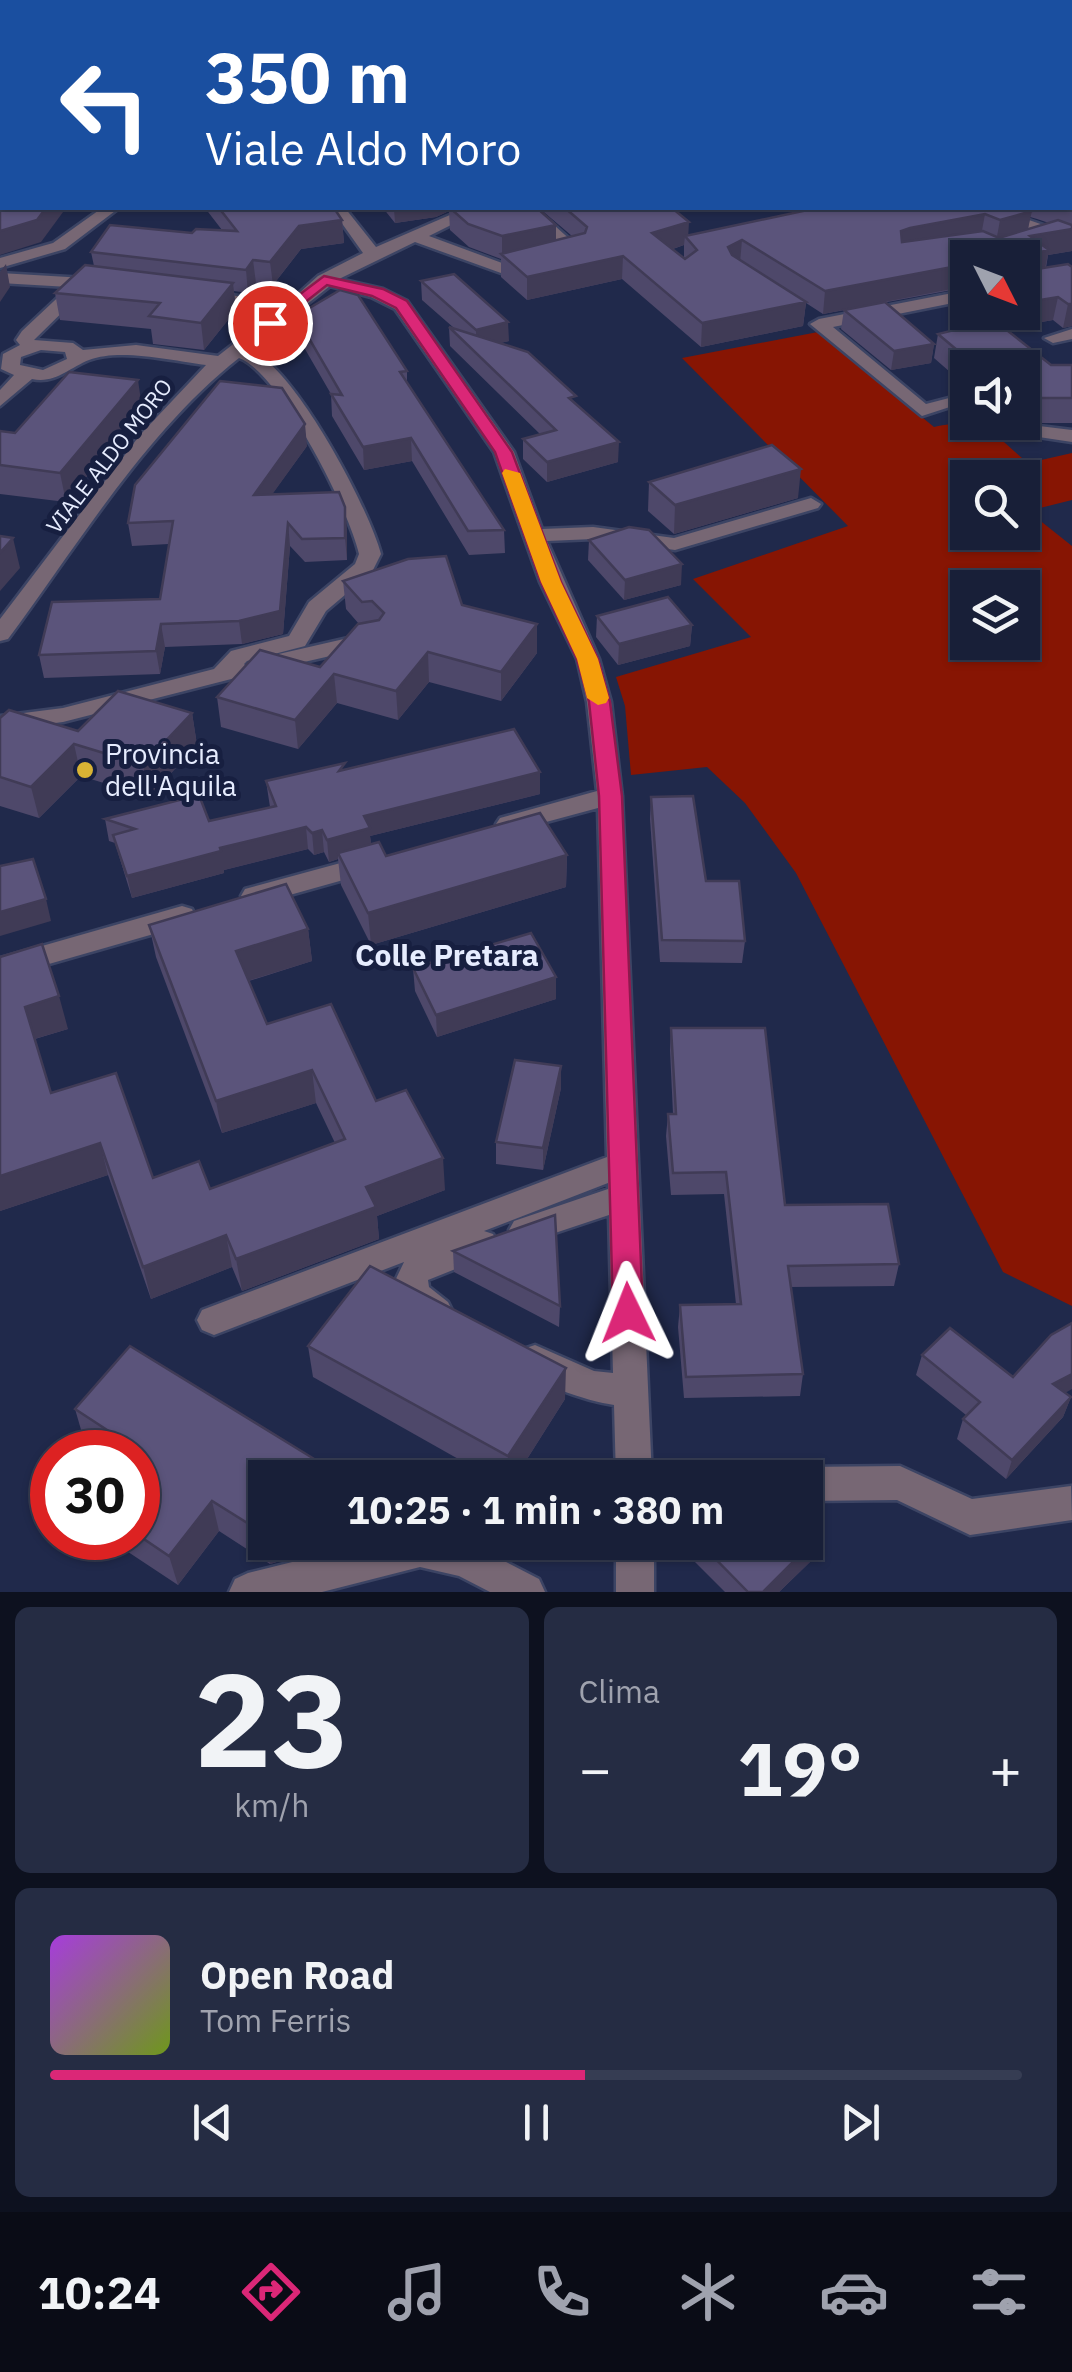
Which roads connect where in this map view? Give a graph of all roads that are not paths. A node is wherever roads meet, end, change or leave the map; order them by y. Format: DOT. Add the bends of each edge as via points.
graph roads {
  1 [pos="108,210"];
  2 [pos="339,210"];
  3 [pos="473,210"];
  4 [pos="528,210"];
  5 [pos="995,210"];
  6 [pos="1022,214"];
  7 [pos="1072,221"];
  8 [pos="414,236"];
  9 [pos="1064,237"];
  10 [pos="372,252"];
  11 [pos="0,263"];
  12 [pos="0,278"];
  13 [pos="324,280"];
  14 [pos="84,282"];
  15 [pos="122,286"];
  16 [pos="179,292"];
  17 [pos="950,299"];
  18 [pos="290,306"];
  19 [pos="1072,334"];
  20 [pos="1052,338"];
  21 [pos="29,346"];
  22 [pos="78,356"];
  23 [pos="228,357"];
  24 [pos="25,376"];
  25 [pos="0,400"];
  26 [pos="950,404"];
  27 [pos="1040,432"];
  28 [pos="1072,436"];
  29 [pos="810,504"];
  30 [pos="534,535"];
  31 [pos="0,634"];
  32 [pos="372,640"];
  33 [pos="222,674"];
  34 [pos="0,724"];
  35 [pos="610,796"];
  36 [pos="477,834"];
  37 [pos="400,855"];
  38 [pos="0,968"];
  39 [pos="624,1181"];
  40 [pos="214,1320"];
  41 [pos="472,1329"];
  42 [pos="506,1346"];
  43 [pos="631,1391"];
  44 [pos="633,1460"];
  45 [pos="823,1484"];
  46 [pos="1071,1503"];
  47 [pos="635,1560"];
  48 [pos="248,1592"];
  49 [pos="526,1592"];
  50 [pos="636,1592"];
  1 -- 11 [label="street" via="59,246"];
  2 -- 10 [label="street"];
  3 -- 8 [label="street, VIALE ALDO MORO"];
  4 -- 8 [label="street" via="576,252 501,268"];
  5 -- 6 [label="street"];
  6 -- 7 [label="street"];
  6 -- 9 [label="street"];
  8 -- 10 [label="street, VIALE ALDO MORO"];
  10 -- 13 [label="street, VIALE ALDO MORO"];
  12 -- 14 [label="street"];
  13 -- 18 [label="street, VIALE ALDO MORO"];
  13 -- 30 [label="street" via="401,304 492,431"];
  14 -- 15 [label="street"];
  14 -- 21 [label="street" via="28,335"];
  16 -- 18 [label="street"];
  17 -- 26 [label="street" via="811,319 922,410"];
  18 -- 23 [label="street, VIALE ALDO MORO"];
  19 -- 20 [label="street"];
  21 -- 22 [label="street" via="66,346"];
  21 -- 24 [label="street" via="8,364"];
  22 -- 23 [label="street" via="136,350"];
  22 -- 24 [label="street" via="56,374"];
  23 -- 31 [label="street, VIALE ALDO MORO" via="164,418"];
  23 -- 33 [label="street" via="265,366 294,406 362,522 370,554 317,607 296,641 239,656"];
  24 -- 25 [label="street"];
  27 -- 28 [label="street"];
  29 -- 30 [label="street" via="675,544 633,536"];
  30 -- 35 [label="street" via="588,659"];
  32 -- 33 [label="street"];
  33 -- 34 [label="street" via="63,715"];
  35 -- 36 [label="street"];
  35 -- 39 [label="street"];
  37 -- 38 [label="street"];
  39 -- 40 [label="street"];
  39 -- 41 [label="street" via="416,1270 410,1283 417,1297"];
  39 -- 43 [label="street"];
  42 -- 43 [label="street" via="592,1386"];
  43 -- 44 [label="street"];
  45 -- 46 [label="street" via="900,1483 970,1517"];
  47 -- 50 [label="street"];
  48 -- 49 [label="street" via="420,1548 474,1562"];
}
